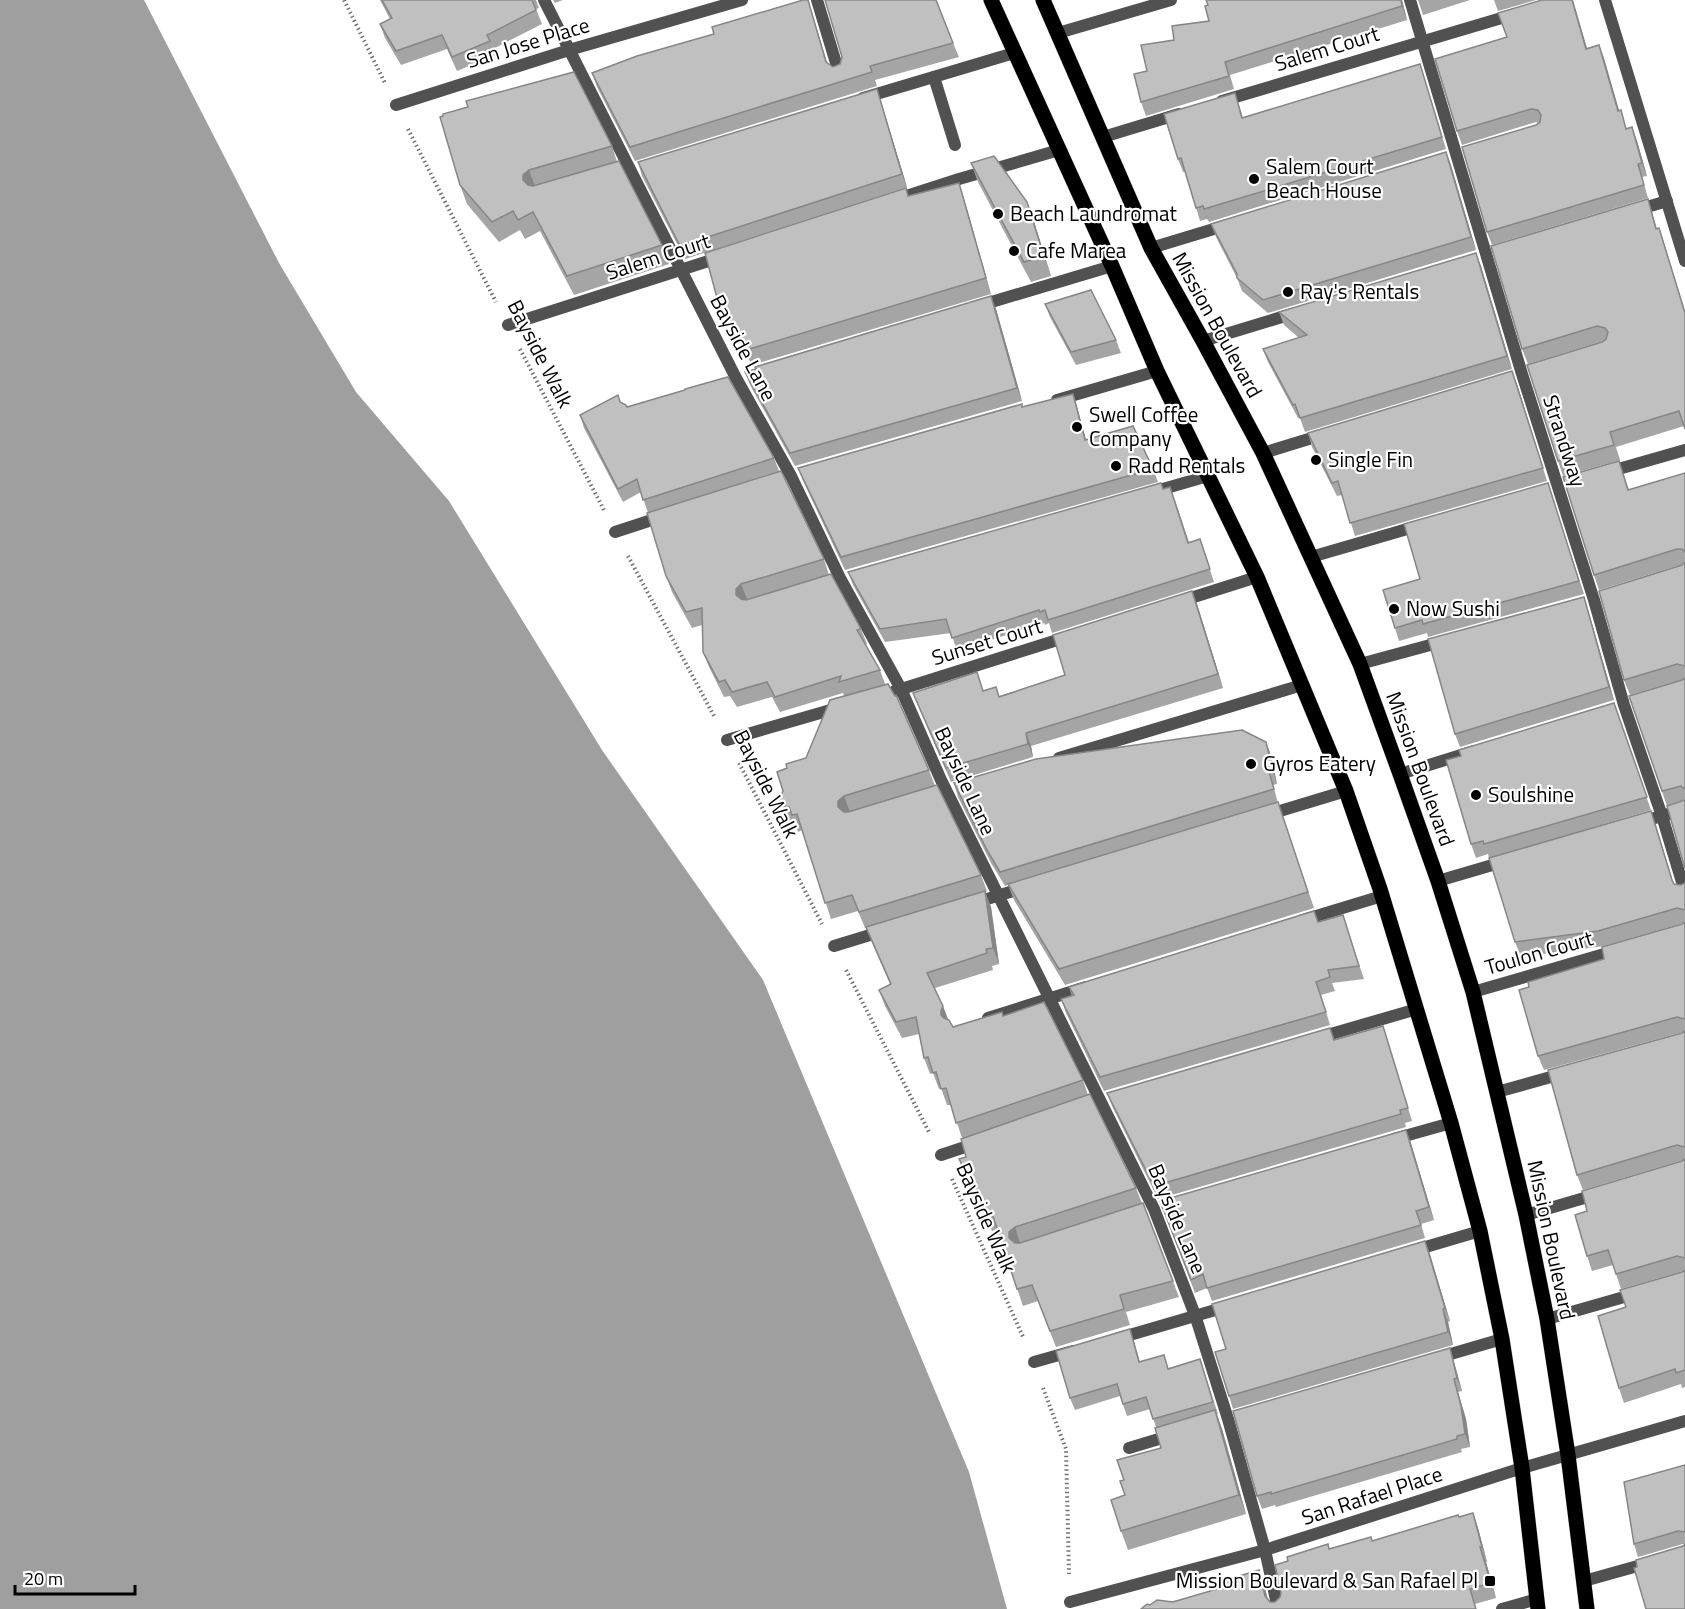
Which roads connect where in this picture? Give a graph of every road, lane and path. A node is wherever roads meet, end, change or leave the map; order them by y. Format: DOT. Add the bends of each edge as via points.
graph roads {
  1 [pos="344,0"];
  2 [pos="544,0"];
  3 [pos="742,0"];
  4 [pos="817,0"];
  5 [pos="991,0"];
  6 [pos="1043,0"];
  7 [pos="1170,0"];
  8 [pos="1410,0"];
  9 [pos="1605,0"];
  10 [pos="1530,9"];
  11 [pos="1058,33"];
  12 [pos="1422,41"];
  13 [pos="569,50"];
  14 [pos="1014,53"];
  15 [pos="839,73"];
  16 [pos="934,77"];
  17 [pos="850,102"];
  18 [pos="396,105"];
  19 [pos="1103,137"];
  20 [pos="955,145"];
  21 [pos="1059,150"];
  22 [pos="1667,201"];
  23 [pos="881,204"];
  24 [pos="1622,215"];
  25 [pos="1241,221"];
  26 [pos="1151,248"];
  27 [pos="736,252"];
  28 [pos="1685,261"];
  29 [pos="1112,266"];
  30 [pos="680,270"];
  31 [pos="964,310"];
  32 [pos="1305,310"];
  33 [pos="508,325"];
  34 [pos="1203,341"];
  35 [pos="1157,371"];
  36 [pos="1043,404"];
  37 [pos="1342,429"];
  38 [pos="1685,450"];
  39 [pos="1263,453"];
  40 [pos="1600,474"];
  41 [pos="1208,476"];
  42 [pos="1139,495"];
  43 [pos="681,511"];
  44 [pos="1434,521"];
  45 [pos="615,532"];
  46 [pos="1311,557"];
  47 [pos="1257,577"];
  48 [pos="1168,605"];
  49 [pos="1079,633"];
  50 [pos="1460,637"];
  51 [pos="1360,664"];
  52 [pos="1302,685"];
  53 [pos="901,689"];
  54 [pos="879,696"];
  55 [pos="858,702"];
  56 [pos="727,740"];
  57 [pos="1490,747"];
  58 [pos="1050,760"];
  59 [pos="1401,774"];
  60 [pos="1346,791"];
  61 [pos="1685,809"];
  62 [pos="1662,816"];
  63 [pos="1257,818"];
  64 [pos="1628,826"];
  65 [pos="1516,858"];
  66 [pos="1438,881"];
  67 [pos="1032,885"];
  68 [pos="1685,892"];
  69 [pos="999,895"];
  70 [pos="1382,896"];
  71 [pos="966,905"];
  72 [pos="1291,924"];
  73 [pos="900,926"];
  74 [pos="834,946"];
  75 [pos="1629,947"];
  76 [pos="1096,984"];
  77 [pos="1473,992"];
  78 [pos="1051,998"];
  79 [pos="1417,1009"];
  80 [pos="976,1021"];
  81 [pos="1305,1042"];
  82 [pos="1574,1071"];
  83 [pos="1497,1092"];
  84 [pos="1451,1123"];
  85 [pos="984,1140"];
  86 [pos="1382,1143"];
  87 [pos="941,1155"];
  88 [pos="1606,1192"];
  89 [pos="1526,1215"];
  90 [pos="1480,1231"];
  91 [pos="1400,1254"];
  92 [pos="1650,1289"];
  93 [pos="1241,1302"];
  94 [pos="1195,1316"];
  95 [pos="1547,1319"];
  96 [pos="1502,1339"];
  97 [pos="1109,1340"];
  98 [pos="1088,1347"];
  99 [pos="1424,1361"];
  100 [pos="1034,1362"];
  101 [pos="1685,1421"];
  102 [pos="1184,1432"];
  103 [pos="1129,1448"];
  104 [pos="1568,1455"];
  105 [pos="1522,1468"];
  106 [pos="1265,1550"];
  107 [pos="1663,1559"];
  108 [pos="1584,1581"];
  109 [pos="1070,1602"];
  110 [pos="1538,1604"];
  111 [pos="1278,1609"];
  112 [pos="1502,1609"];
  113 [pos="1587,1609"];
  1 -- 18 [label="path, Bayside Walk"];
  2 -- 13 [label="street, Bayside Lane"];
  3 -- 13 [label="street, San Jose Place"];
  4 -- 15 [label="street"];
  5 -- 14 [label="main road"];
  6 -- 11 [label="main road, Mission Boulevard"];
  7 -- 11 [label="street"];
  8 -- 12 [label="street, Strandway"];
  9 -- 22 [label="street"];
  10 -- 12 [label="street, Salem Court"];
  11 -- 19 [label="main road, Mission Boulevard"];
  12 -- 19 [label="street, Salem Court"];
  12 -- 62 [label="street, Strandway" via="1623,705"];
  13 -- 18 [label="street, San Jose Place"];
  13 -- 30 [label="street, Bayside Lane"];
  14 -- 16 [label="street"];
  14 -- 21 [label="main road"];
  16 -- 17 [label="street"];
  16 -- 20 [label="street"];
  18 -- 33 [label="path, Bayside Walk"];
  19 -- 26 [label="main road, Mission Boulevard"];
  21 -- 23 [label="street"];
  21 -- 29 [label="main road"];
  22 -- 24 [label="street"];
  22 -- 28 [label="street"];
  25 -- 26 [label="street"];
  26 -- 34 [label="main road, Mission Boulevard"];
  27 -- 30 [label="street, Salem Court"];
  29 -- 31 [label="street"];
  29 -- 35 [label="main road"];
  30 -- 33 [label="street, Salem Court"];
  30 -- 53 [label="street, Bayside Lane"];
  32 -- 34 [label="street"];
  33 -- 45 [label="path, Bayside Walk"];
  34 -- 39 [label="main road, Mission Boulevard"];
  35 -- 36 [label="street"];
  35 -- 41 [label="main road"];
  37 -- 39 [label="street"];
  38 -- 40 [label="street"];
  39 -- 46 [label="main road, Mission Boulevard"];
  41 -- 42 [label="street"];
  41 -- 47 [label="main road"];
  43 -- 45 [label="street"];
  44 -- 46 [label="street"];
  45 -- 56 [label="path, Bayside Walk"];
  46 -- 51 [label="main road, Mission Boulevard"];
  47 -- 48 [label="street"];
  47 -- 52 [label="main road"];
  49 -- 53 [label="street, Sunset Court"];
  50 -- 51 [label="street"];
  51 -- 59 [label="main road, Mission Boulevard"];
  52 -- 58 [label="street"];
  52 -- 60 [label="main road"];
  53 -- 54 [label="street, Sunset Court"];
  53 -- 69 [label="street, Bayside Lane"];
  55 -- 56 [label="street"];
  56 -- 74 [label="path, Bayside Walk"];
  57 -- 59 [label="street"];
  59 -- 66 [label="main road, Mission Boulevard"];
  60 -- 63 [label="street"];
  60 -- 70 [label="main road"];
  61 -- 62 [label="street"];
  62 -- 64 [label="street"];
  62 -- 68 [label="street, Strandway"];
  65 -- 66 [label="street"];
  66 -- 77 [label="main road, Mission Boulevard"];
  67 -- 69 [label="street"];
  69 -- 71 [label="street"];
  69 -- 78 [label="street, Bayside Lane"];
  70 -- 72 [label="street"];
  70 -- 79 [label="main road"];
  73 -- 74 [label="street"];
  74 -- 87 [label="path, Bayside Walk"];
  75 -- 77 [label="street, Toulon Court"];
  76 -- 78 [label="street"];
  77 -- 83 [label="main road, Mission Boulevard"];
  78 -- 80 [label="street"];
  78 -- 94 [label="street, Bayside Lane" via="1155,1209"];
  79 -- 81 [label="street"];
  79 -- 84 [label="main road"];
  82 -- 83 [label="street"];
  83 -- 89 [label="main road, Mission Boulevard"];
  84 -- 86 [label="street"];
  84 -- 90 [label="main road"];
  85 -- 87 [label="street"];
  87 -- 100 [label="path, Bayside Walk"];
  88 -- 89 [label="street"];
  89 -- 95 [label="main road, Mission Boulevard"];
  90 -- 91 [label="street"];
  90 -- 96 [label="main road"];
  92 -- 95 [label="street"];
  93 -- 94 [label="street"];
  94 -- 97 [label="street"];
  94 -- 106 [label="street, Bayside Lane"];
  95 -- 104 [label="main road, Mission Boulevard"];
  96 -- 99 [label="street"];
  96 -- 105 [label="main road"];
  98 -- 100 [label="street"];
  100 -- 109 [label="path, Bayside Walk" via="1066,1449"];
  101 -- 104 [label="street, San Rafael Place"];
  102 -- 103 [label="street"];
  104 -- 105 [label="street, San Rafael Place"];
  104 -- 108 [label="main road, Mission Boulevard"];
  105 -- 106 [label="street, San Rafael Place"];
  105 -- 110 [label="main road"];
  106 -- 109 [label="street, San Rafael Place"];
  106 -- 111 [label="street, Bayside Lane"];
  107 -- 108 [label="street"];
  108 -- 113 [label="main road, Mission Boulevard"];
  110 -- 112 [label="street"];
}
